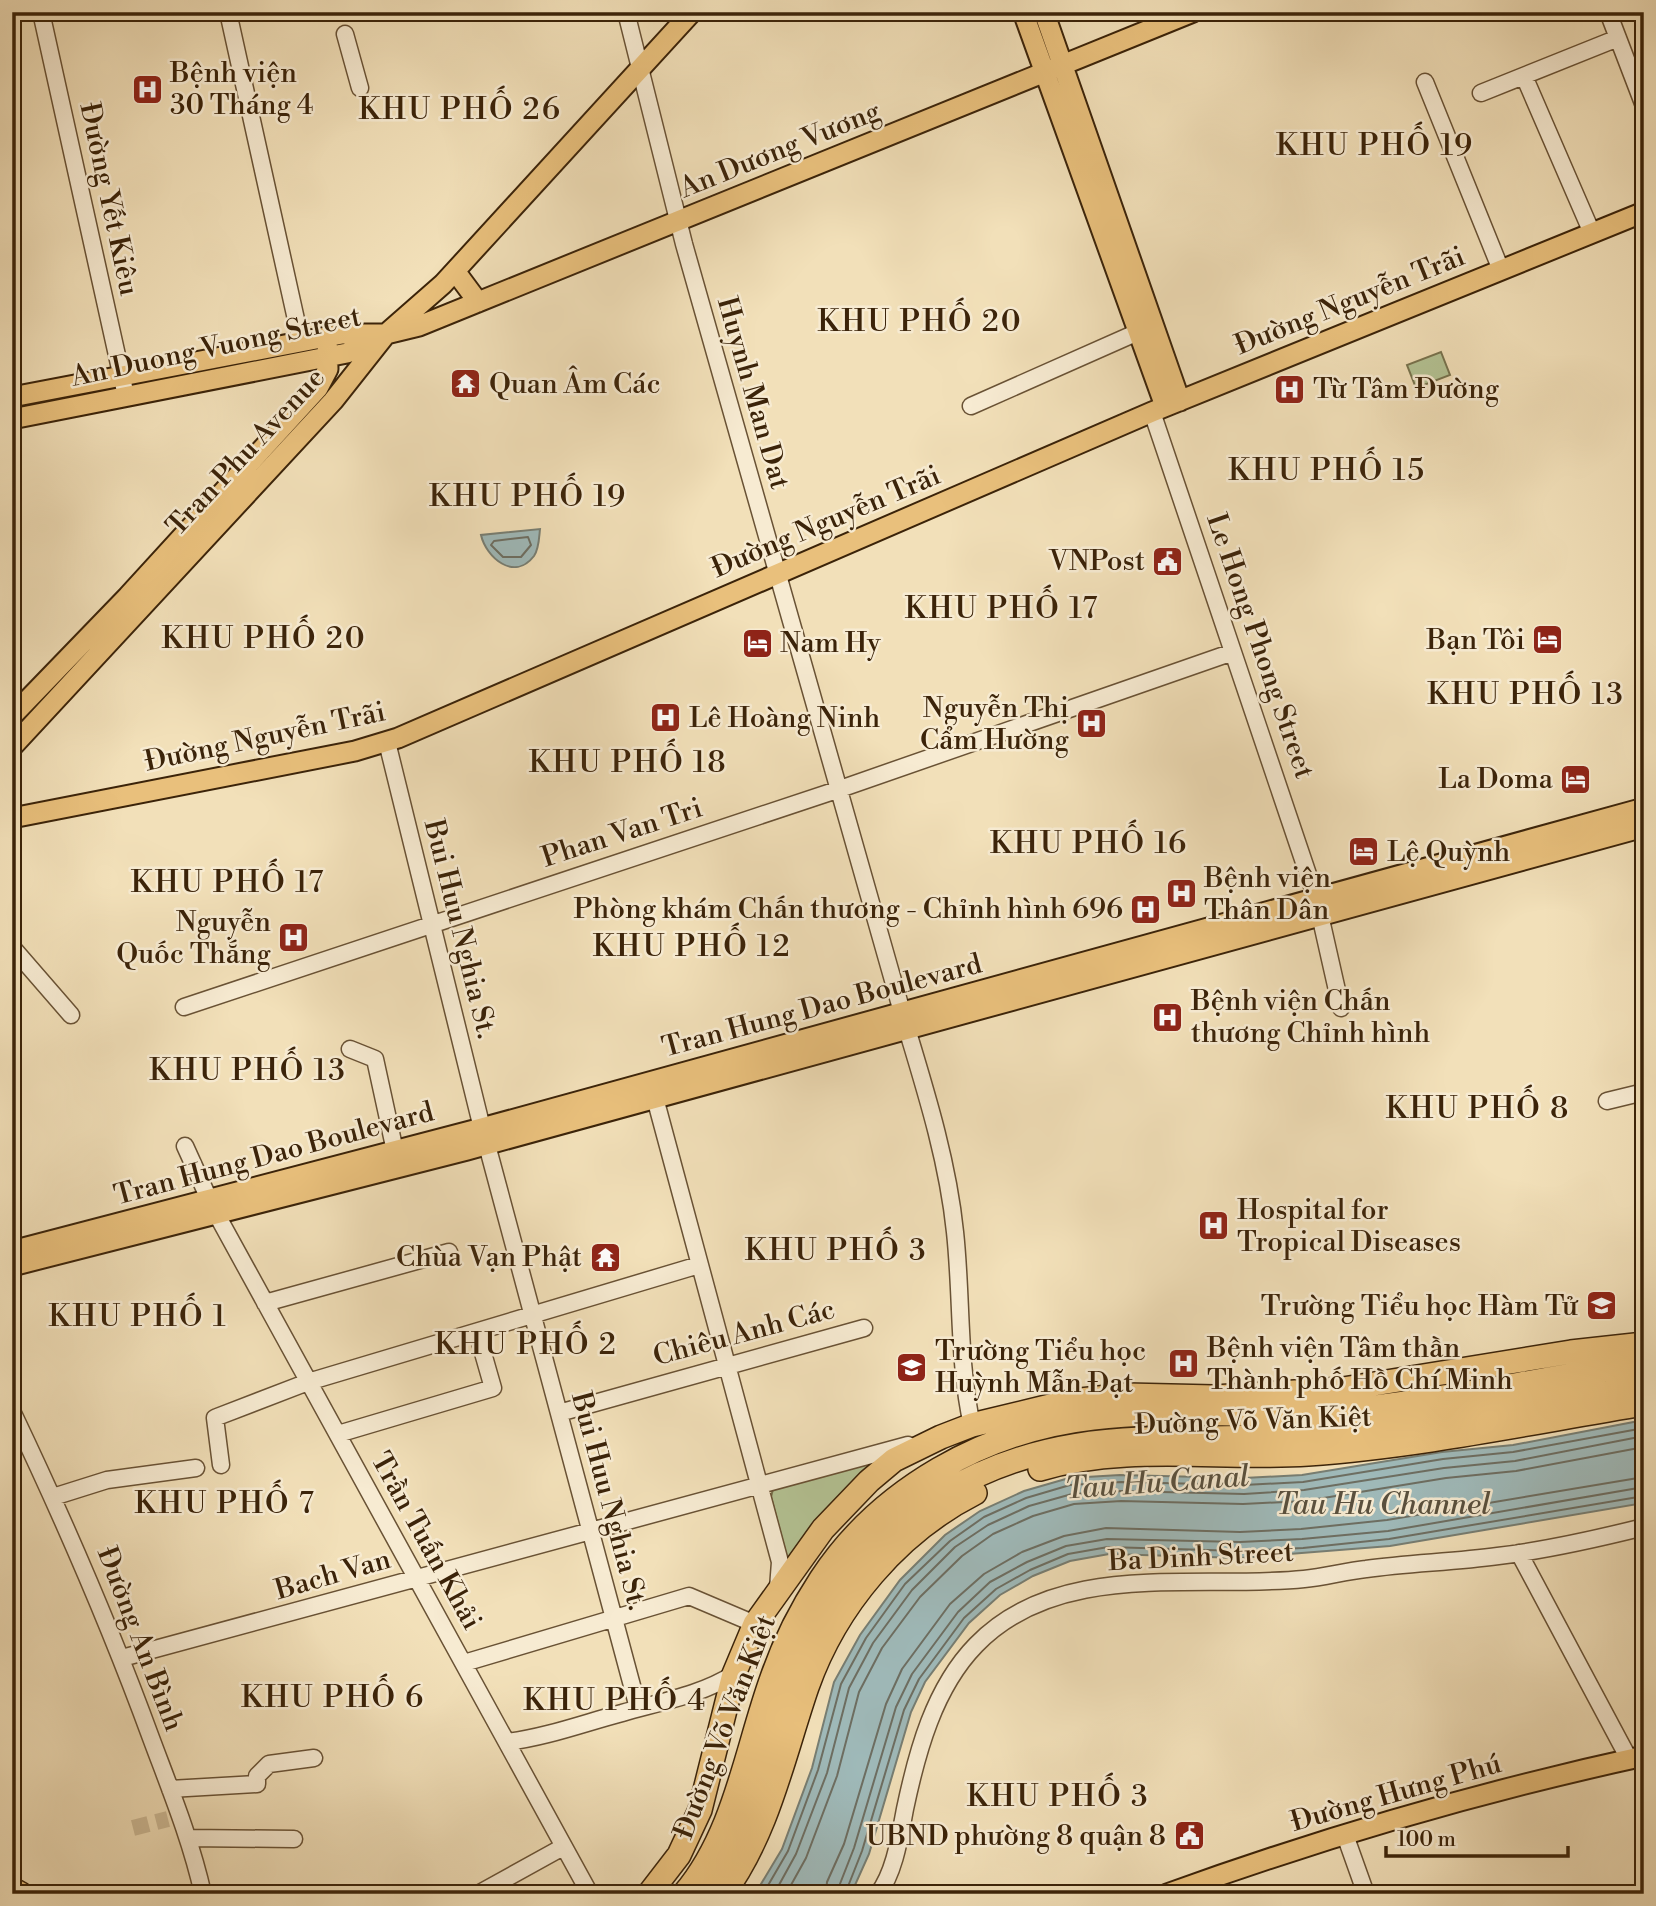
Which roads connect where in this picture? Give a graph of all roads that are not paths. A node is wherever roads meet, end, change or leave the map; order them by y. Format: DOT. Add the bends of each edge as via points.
graph roads {
  1 [pos="41,12"];
  2 [pos="228,12"];
  3 [pos="626,12"];
  4 [pos="692,12"];
  5 [pos="1023,12"];
  6 [pos="1044,12"];
  7 [pos="1193,12"];
  8 [pos="1608,12"];
  9 [pos="345,34"];
  10 [pos="1618,38"];
  11 [pos="1053,69"];
  12 [pos="638,70"];
  13 [pos="1524,76"];
  14 [pos="1425,82"];
  15 [pos="360,88"];
  16 [pos="1481,93"];
  17 [pos="1644,106"];
  18 [pos="1644,212"];
  19 [pos="678,222"];
  20 [pos="1592,233"];
  21 [pos="1501,270"];
  22 [pos="455,271"];
  23 [pos="478,302"];
  24 [pos="1138,332"];
  25 [pos="386,334"];
  26 [pos="328,347"];
  27 [pos="303,351"];
  28 [pos="208,370"];
  29 [pos="121,376"];
  30 [pos="126,396"];
  31 [pos="12,397"];
  32 [pos="971,406"];
  33 [pos="1166,406"];
  34 [pos="12,419"];
  35 [pos="170,562"];
  36 [pos="776,574"];
  37 [pos="1233,652"];
  38 [pos="12,716"];
  39 [pos="387,742"];
  40 [pos="12,747"];
  41 [pos="841,789"];
  42 [pos="1644,808"];
  43 [pos="12,818"];
  44 [pos="1644,827"];
  45 [pos="1600,830"];
  46 [pos="1318,907"];
  47 [pos="432,923"];
  48 [pos="12,947"];
  49 [pos="184,1007"];
  50 [pos="1341,1008"];
  51 [pos="71,1015"];
  52 [pos="905,1020"];
  53 [pos="350,1049"];
  54 [pos="653,1090"];
  55 [pos="1644,1092"];
  56 [pos="1607,1101"];
  57 [pos="484,1136"];
  58 [pos="185,1146"];
  59 [pos="395,1151"];
  60 [pos="213,1207"];
  61 [pos="12,1251"];
  62 [pos="449,1252"];
  63 [pos="699,1265"];
  64 [pos="12,1266"];
  65 [pos="265,1303"];
  66 [pos="532,1315"];
  67 [pos="864,1328"];
  68 [pos="477,1332"];
  69 [pos="1644,1344"];
  70 [pos="726,1364"];
  71 [pos="1644,1364"];
  72 [pos="308,1382"];
  73 [pos="1644,1387"];
  74 [pos="1644,1404"];
  75 [pos="12,1411"];
  76 [pos="559,1413"];
  77 [pos="972,1425"];
  78 [pos="338,1434"];
  79 [pos="941,1437"];
  80 [pos="220,1465"];
  81 [pos="196,1468"];
  82 [pos="986,1468"];
  83 [pos="759,1484"];
  84 [pos="53,1497"];
  85 [pos="1644,1527"];
  86 [pos="590,1531"];
  87 [pos="1519,1553"];
  88 [pos="417,1579"];
  89 [pos="777,1591"];
  90 [pos="614,1619"];
  91 [pos="755,1625"];
  92 [pos="122,1658"];
  93 [pos="464,1663"];
  94 [pos="726,1686"];
  95 [pos="638,1708"];
  96 [pos="507,1742"];
  97 [pos="314,1758"];
  98 [pos="1637,1758"];
  99 [pos="170,1789"];
  100 [pos="1345,1835"];
  101 [pos="188,1838"];
  102 [pos="294,1839"];
  103 [pos="563,1847"];
  104 [pos="12,1889"];
  105 [pos="882,1891"];
  106 [pos="20,1894"];
  107 [pos="203,1894"];
  108 [pos="478,1894"];
  109 [pos="590,1894"];
  110 [pos="649,1894"];
  111 [pos="684,1894"];
  112 [pos="705,1894"];
  113 [pos="723,1894"];
  114 [pos="1167,1894"];
  115 [pos="1366,1894"];
  1 -- 29 [label="street, Đường Yết Kiêu"];
  2 -- 27 [label="street"];
  3 -- 12 [label="street, Huynh Man Dat"];
  4 -- 12 [label="main road, Tran Phu Avenue"];
  5 -- 11 [label="main road, Le Hong Phong Street"];
  6 -- 11 [label="main road, Le Hong Phong Street"];
  7 -- 11 [label="main road, An Dương Vương"];
  8 -- 10 [label="street"];
  9 -- 15 [label="street"];
  10 -- 13 [label="street"];
  10 -- 17 [label="street"];
  11 -- 19 [label="main road, An Dương Vương"];
  11 -- 24 [label="main road, Le Hong Phong Street"];
  11 -- 33 [label="main road, Le Hong Phong Street"];
  12 -- 19 [label="street, Huynh Man Dat"];
  12 -- 22 [label="main road, Tran Phu Avenue"];
  13 -- 16 [label="street"];
  13 -- 20 [label="street"];
  14 -- 21 [label="street"];
  18 -- 20 [label="main road, Đường Nguyễn Trãi"];
  19 -- 23 [label="main road, An Dương Vương"];
  19 -- 36 [label="street, Huynh Man Dat"];
  20 -- 21 [label="main road, Đường Nguyễn Trãi"];
  21 -- 33 [label="main road, Đường Nguyễn Trãi"];
  22 -- 23 [label="main road"];
  22 -- 25 [label="main road, Tran Phu Avenue"];
  23 -- 25 [label="main road, An Dương Vương"];
  24 -- 32 [label="street"];
  24 -- 33 [label="main road, Le Hong Phong Street"];
  25 -- 26 [label="main road, An Duong Vuong Street" via="368,346"];
  25 -- 35 [label="main road, Tran Phu Avenue" via="333,401"];
  26 -- 27 [label="main road, An Duong Vuong Street"];
  26 -- 35 [label="main road, Tran Phu Avenue" via="326,376 318,388"];
  27 -- 28 [label="main road, An Duong Vuong Street"];
  28 -- 29 [label="main road, An Duong Vuong Street"];
  28 -- 30 [label="main road, An Duong Vuong Street"];
  29 -- 30 [label="street, Đường Yết Kiêu"];
  29 -- 31 [label="main road, An Duong Vuong Street"];
  30 -- 34 [label="main road, An Duong Vuong Street"];
  33 -- 36 [label="main road, Đường Nguyễn Trãi"];
  33 -- 37 [label="street, Le Hong Phong Street"];
  35 -- 38 [label="main road, Tran Phu Avenue"];
  35 -- 40 [label="main road, Tran Phu Avenue"];
  36 -- 39 [label="main road, Đường Nguyễn Trãi"];
  36 -- 41 [label="street, Huynh Man Dat"];
  37 -- 41 [label="street, Phan Van Tri"];
  37 -- 46 [label="street, Le Hong Phong Street"];
  39 -- 43 [label="main road, Đường Nguyễn Trãi"];
  39 -- 47 [label="street, Bui Huu Nghia St."];
  41 -- 47 [label="street, Phan Van Tri"];
  41 -- 52 [label="street, Huynh Man Dat"];
  42 -- 45 [label="main road, Tran Hung Dao Boulevard"];
  44 -- 45 [label="main road, Tran Hung Dao Boulevard"];
  45 -- 46 [label="main road, Tran Hung Dao Boulevard"];
  46 -- 50 [label="street, Le Hong Phong Street"];
  46 -- 52 [label="main road, Tran Hung Dao Boulevard"];
  47 -- 49 [label="street, Phan Van Tri"];
  47 -- 57 [label="street, Bui Huu Nghia St."];
  48 -- 51 [label="street"];
  52 -- 54 [label="main road, Tran Hung Dao Boulevard"];
  52 -- 77 [label="street, Huynh Man Dat" via="948,1176"];
  53 -- 59 [label="street" via="375,1059"];
  54 -- 57 [label="main road, Tran Hung Dao Boulevard"];
  54 -- 63 [label="street"];
  55 -- 56 [label="street"];
  57 -- 59 [label="main road, Tran Hung Dao Boulevard"];
  57 -- 60 [label="main road, Tran Hung Dao Boulevard"];
  57 -- 66 [label="street, Bui Huu Nghia St."];
  58 -- 60 [label="street, Trần Tuấn Khải"];
  59 -- 60 [label="main road, Tran Hung Dao Boulevard"];
  60 -- 61 [label="main road, Tran Hung Dao Boulevard"];
  60 -- 64 [label="main road, Tran Hung Dao Boulevard"];
  60 -- 65 [label="street, Trần Tuấn Khải"];
  62 -- 65 [label="street"];
  63 -- 66 [label="street"];
  63 -- 70 [label="street"];
  65 -- 72 [label="street, Trần Tuấn Khải"];
  66 -- 68 [label="street"];
  66 -- 76 [label="street, Bui Huu Nghia St."];
  67 -- 70 [label="street, Chiêu Anh Các"];
  68 -- 72 [label="street"];
  68 -- 78 [label="street" via="493,1388"];
  69 -- 77 [label="highway, Đường Võ Văn Kiệt" via="1343,1389 1214,1397 1100,1397"];
  70 -- 76 [label="street, Chiêu Anh Các"];
  70 -- 83 [label="street"];
  71 -- 82 [label="highway, Đường Võ Văn Kiệt" via="1341,1411 1094,1417 1059,1423"];
  72 -- 78 [label="street, Trần Tuấn Khải"];
  72 -- 80 [label="street" via="215,1418"];
  73 -- 82 [label="highway, Đường Võ Văn Kiệt" via="1315,1435 1100,1440"];
  74 -- 82 [label="highway, Đường Võ Văn Kiệt" via="1360,1450 1260,1456 1107,1455 1052,1465"];
  75 -- 84 [label="street, Đường An Bình"];
  76 -- 86 [label="street, Bui Huu Nghia St."];
  77 -- 79 [label="highway, Đường Võ Văn Kiệt"];
  77 -- 82 [label="highway"];
  78 -- 88 [label="street, Trần Tuấn Khải"];
  79 -- 83 [label="street, Bach Van"];
  79 -- 89 [label="highway, Đường Võ Văn Kiệt" via="894,1460 869,1481 823,1529"];
  81 -- 84 [label="street" via="107,1480"];
  82 -- 111 [label="highway, Đường Võ Văn Kiệt" via="886,1504 855,1532 821,1579 779,1659 722,1829"];
  82 -- 112 [label="highway, Đường Võ Văn Kiệt" via="908,1517 861,1561 836,1597 797,1665 748,1812"];
  82 -- 113 [label="highway, Đường Võ Văn Kiệt" via="962,1499 911,1536 874,1572 841,1617 808,1683 767,1811"];
  83 -- 86 [label="street, Bach Van"];
  83 -- 89 [label="street" via="780,1562"];
  84 -- 92 [label="street, Đường An Bình"];
  85 -- 87 [label="street, Ba Dinh Street"];
  86 -- 88 [label="street, Bach Van"];
  86 -- 90 [label="street, Bui Huu Nghia St."];
  87 -- 98 [label="street"];
  87 -- 105 [label="street, Ba Dinh Street" via="1304,1579 1114,1585 1041,1601 994,1626 951,1676 926,1730"];
  88 -- 92 [label="street, Bach Van"];
  88 -- 93 [label="street, Trần Tuấn Khải"];
  89 -- 91 [label="highway, Đường Võ Văn Kiệt"];
  90 -- 91 [label="street" via="689,1596"];
  90 -- 93 [label="street"];
  90 -- 95 [label="street, Bui Huu Nghia St."];
  91 -- 94 [label="highway, Đường Võ Văn Kiệt"];
  92 -- 99 [label="street, Đường An Bình"];
  93 -- 96 [label="street, Trần Tuấn Khải"];
  94 -- 95 [label="street"];
  94 -- 110 [label="highway, Đường Võ Văn Kiệt" via="700,1810 679,1855"];
  95 -- 96 [label="street"];
  96 -- 103 [label="street, Trần Tuấn Khải"];
  97 -- 99 [label="street" via="269,1764 257,1776 257,1784"];
  98 -- 100 [label="main road, Đường Hưng Phú"];
  99 -- 101 [label="street, Đường An Bình"];
  100 -- 114 [label="main road, Đường Hưng Phú"];
  100 -- 115 [label="street"];
  101 -- 102 [label="street"];
  101 -- 107 [label="street, Đường An Bình"];
  103 -- 108 [label="street"];
  103 -- 109 [label="street, Trần Tuấn Khải"];
  104 -- 106 [label="highway"];
}
